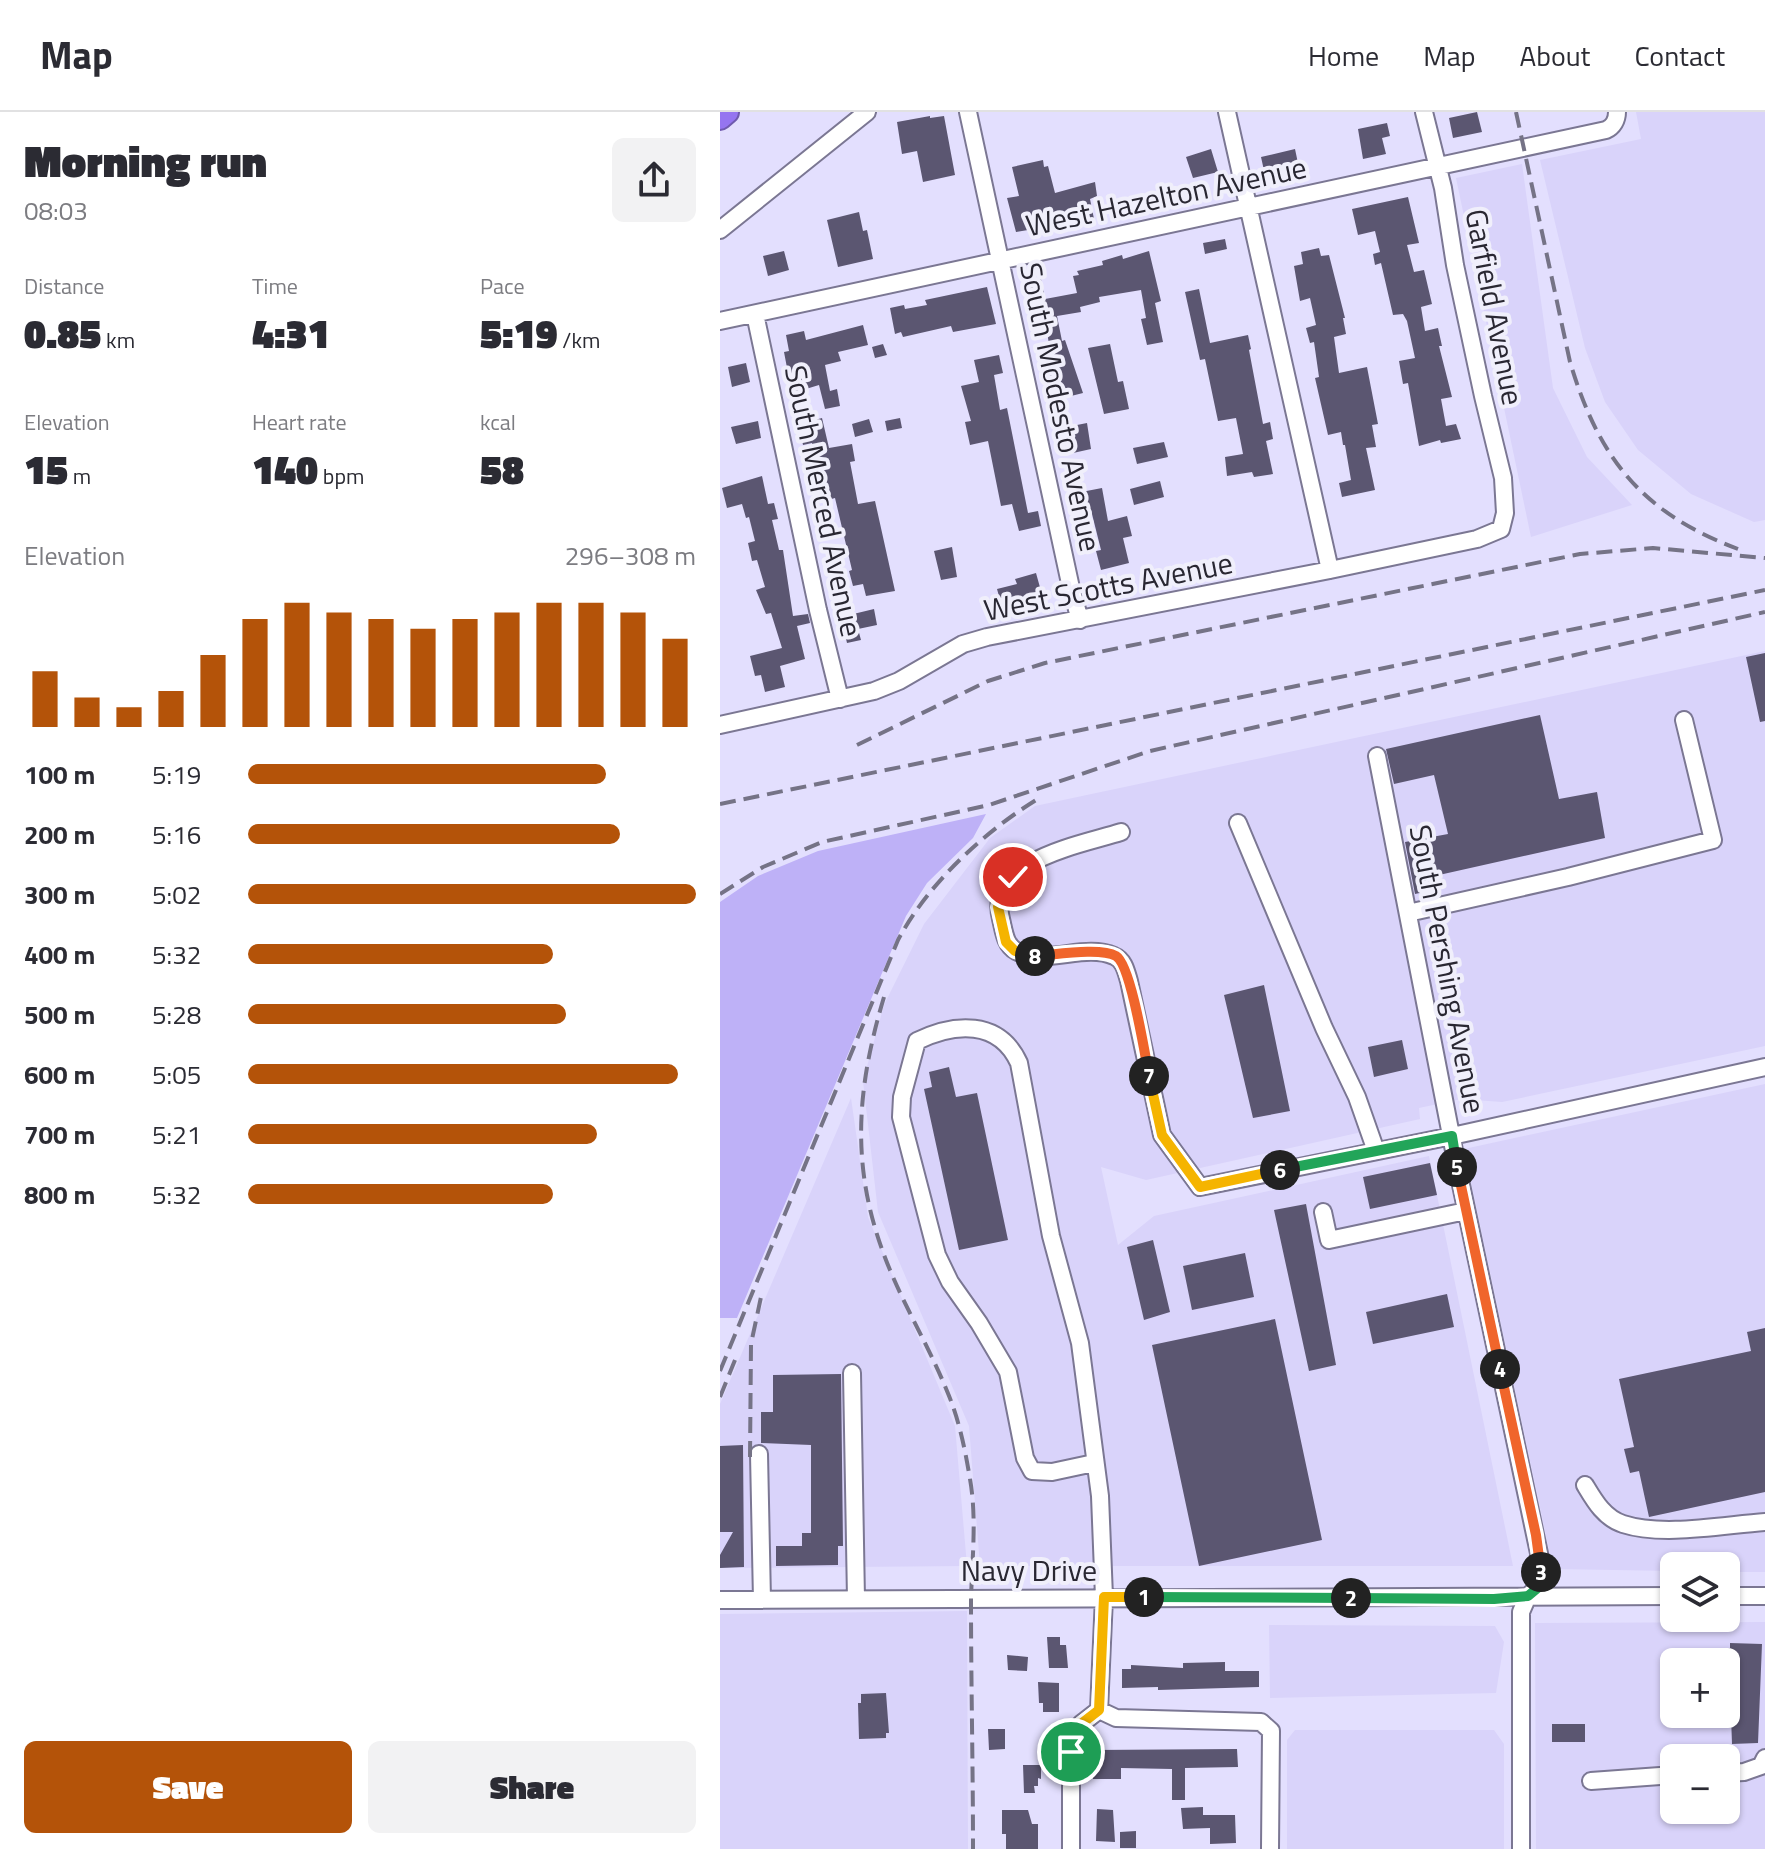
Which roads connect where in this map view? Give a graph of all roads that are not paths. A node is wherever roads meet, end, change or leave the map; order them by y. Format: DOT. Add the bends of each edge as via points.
graph roads {
  1 [pos="727,112"];
  2 [pos="867,112"];
  3 [pos="968,112"];
  4 [pos="1227,112"];
  5 [pos="1424,112"];
  6 [pos="1617,115"];
  7 [pos="720,118"];
  8 [pos="1436,166"];
  9 [pos="1247,207"];
  10 [pos="720,230"];
  11 [pos="1001,259"];
  12 [pos="755,314"];
  13 [pos="720,321"];
  14 [pos="1505,513"];
  15 [pos="1330,570"];
  16 [pos="1080,620"];
  17 [pos="840,699"];
  18 [pos="1684,720"];
  19 [pos="720,725"];
  20 [pos="1377,756"];
  21 [pos="1238,823"];
  22 [pos="1121,832"];
  23 [pos="1408,913"];
  24 [pos="1765,1067"];
  25 [pos="1452,1136"];
  26 [pos="1376,1151"];
  27 [pos="1466,1211"];
  28 [pos="1323,1212"];
  29 [pos="852,1373"];
  30 [pos="759,1454"];
  31 [pos="1094,1463"];
  32 [pos="1585,1485"];
  33 [pos="1765,1522"];
  34 [pos="1528,1596"];
  35 [pos="1660,1596"];
  36 [pos="1740,1596"];
  37 [pos="1765,1596"];
  38 [pos="1104,1597"];
  39 [pos="856,1599"];
  40 [pos="720,1600"];
  41 [pos="762,1600"];
  42 [pos="1099,1710"];
  43 [pos="1765,1758"];
  44 [pos="1740,1772"];
  45 [pos="1660,1776"];
  46 [pos="1591,1781"];
  47 [pos="1071,1849"];
  48 [pos="1270,1849"];
  49 [pos="1521,1849"];
  1 -- 7 [label="highway"];
  2 -- 10 [label="street"];
  3 -- 11 [label="street, South Modesto Avenue"];
  4 -- 9 [label="street"];
  5 -- 8 [label="street, Garfield Avenue"];
  6 -- 8 [label="street, West Hazelton Avenue" via="1606,130"];
  8 -- 9 [label="street, West Hazelton Avenue"];
  8 -- 14 [label="street, Garfield Avenue" via="1503,478"];
  9 -- 11 [label="street, West Hazelton Avenue"];
  9 -- 15 [label="street"];
  11 -- 12 [label="street, West Hazelton Avenue"];
  11 -- 16 [label="street, South Modesto Avenue"];
  12 -- 13 [label="street, West Hazelton Avenue"];
  12 -- 17 [label="street, South Merced Avenue"];
  14 -- 15 [label="street, West Scotts Avenue" via="1501,529 1477,539"];
  15 -- 16 [label="street, West Scotts Avenue"];
  16 -- 17 [label="street, West Scotts Avenue" via="963,644 899,681"];
  17 -- 19 [label="street, West Scotts Avenue"];
  18 -- 23 [label="street" via="1713,840"];
  20 -- 23 [label="street, South Pershing Avenue"];
  21 -- 26 [label="street"];
  22 -- 26 [label="street" via="1033,860 1013,877 998,907 1006,942 1015,951 1033,956 1104,953 1123,963 1162,1135 1200,1187"];
  23 -- 25 [label="street, South Pershing Avenue"];
  24 -- 25 [label="street"];
  25 -- 26 [label="street"];
  25 -- 27 [label="street, South Pershing Avenue"];
  27 -- 28 [label="street" via="1329,1240"];
  27 -- 34 [label="street, South Pershing Avenue" via="1540,1558 1540,1586"];
  29 -- 39 [label="street"];
  30 -- 41 [label="street"];
  31 -- 31 [label="street" via="1080,1343 1051,1236 1019,1063 1012,1047 987,1032 969,1027 938,1031 917,1041 901,1117 937,1255 1008,1372 1032,1471"];
  31 -- 38 [label="street"];
  32 -- 33 [label="street" via="1598,1507 1621,1523 1657,1528"];
  34 -- 35 [label="street, Navy Drive"];
  34 -- 38 [label="street, Navy Drive"];
  34 -- 49 [label="street, South Pershing Avenue" via="1521,1612"];
  36 -- 37 [label="street"];
  38 -- 39 [label="street, Navy Drive"];
  38 -- 42 [label="street"];
  39 -- 41 [label="street, Navy Drive"];
  40 -- 41 [label="street, Navy Drive"];
  42 -- 47 [label="street" via="1081,1724 1071,1752"];
  42 -- 48 [label="street" via="1116,1718 1261,1722 1271,1731"];
  43 -- 44 [label="street" via="1761,1766"];
  45 -- 46 [label="street"];
}
